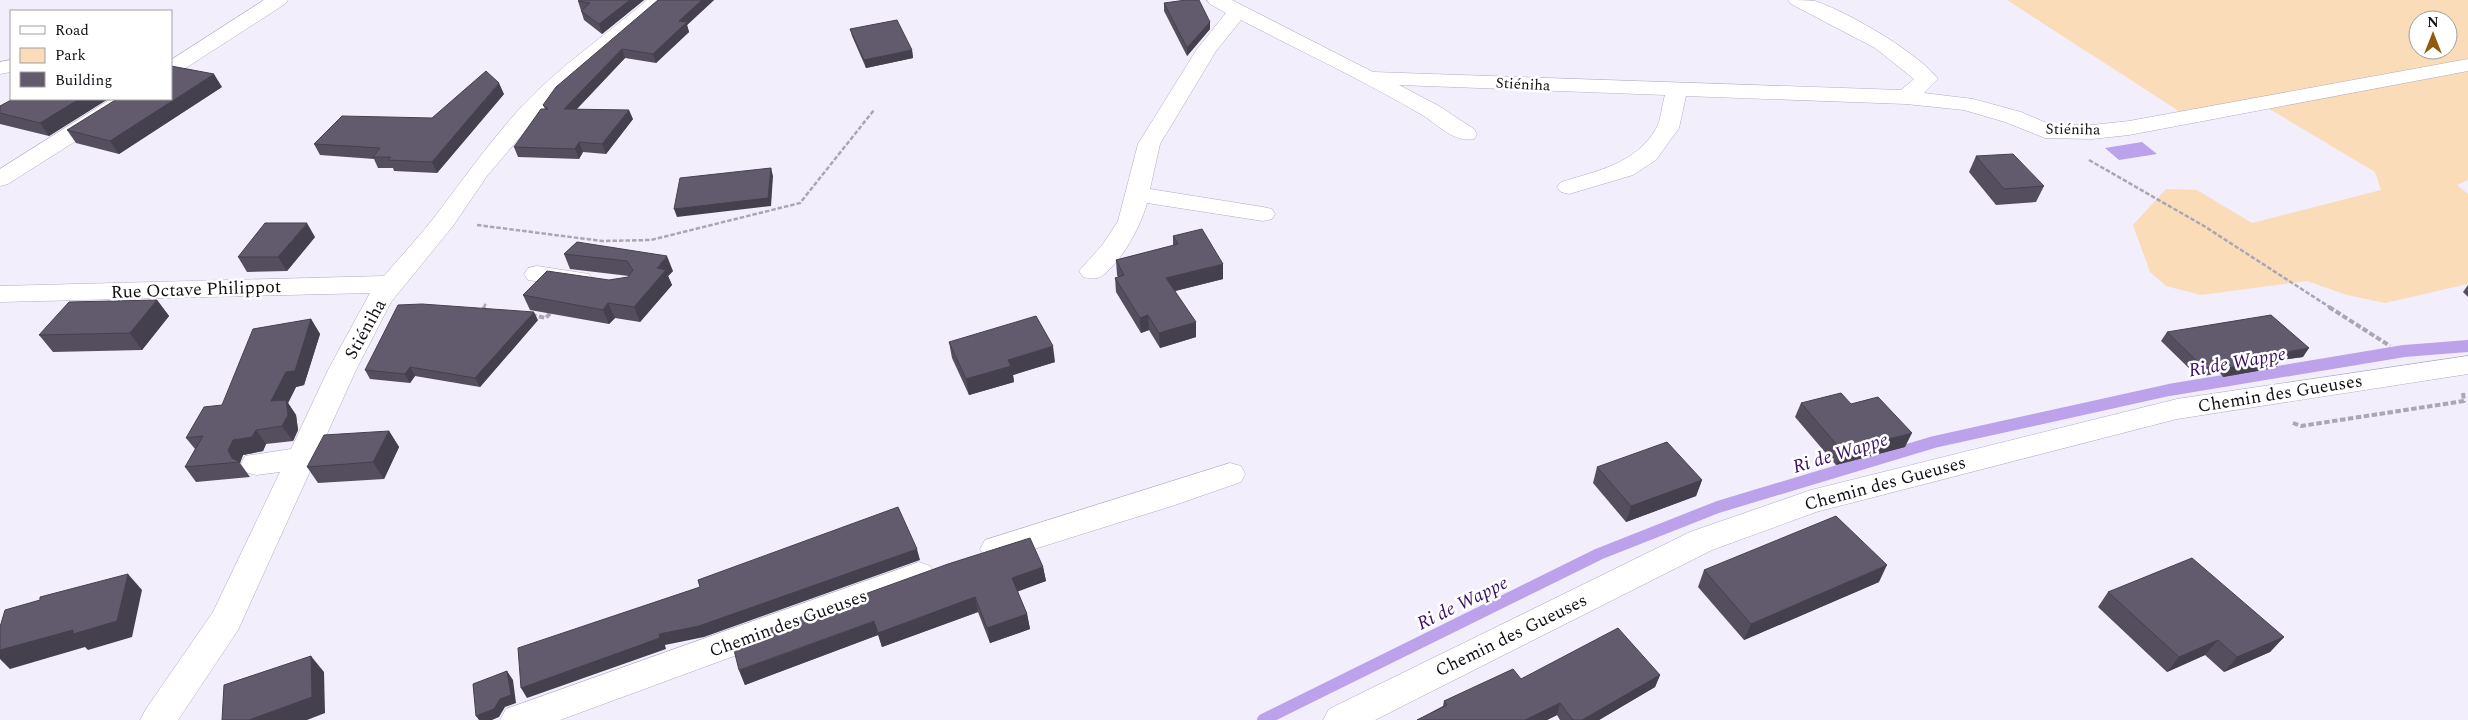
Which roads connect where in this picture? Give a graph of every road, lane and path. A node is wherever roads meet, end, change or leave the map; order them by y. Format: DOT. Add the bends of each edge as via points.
graph roads {
  1 [pos="278,0"];
  2 [pos="659,0"];
  3 [pos="1217,0"];
  4 [pos="1798,0"];
  5 [pos="1238,11"];
  6 [pos="210,44"];
  7 [pos="172,46"];
  8 [pos="2468,65"];
  9 [pos="172,68"];
  10 [pos="1369,78"];
  11 [pos="1677,88"];
  12 [pos="1906,97"];
  13 [pos="124,100"];
  14 [pos="874,110"];
  15 [pos="2046,131"];
  16 [pos="1466,134"];
  17 [pos="0,179"];
  18 [pos="1569,187"];
  19 [pos="1138,194"];
  20 [pos="1262,214"];
  21 [pos="444,221"];
  22 [pos="1092,271"];
  23 [pos="537,274"];
  24 [pos="391,284"];
  25 [pos="606,284"];
  26 [pos="0,294"];
  27 [pos="486,302"];
  28 [pos="550,313"];
  29 [pos="485,314"];
  30 [pos="528,314"];
  31 [pos="2391,347"];
  32 [pos="2468,366"];
  33 [pos="301,459"];
  34 [pos="256,464"];
  35 [pos="1230,474"];
  36 [pos="158,720"];
  37 [pos="518,720"];
  38 [pos="1341,720"];
  1 -- 6 [label="street"];
  2 -- 21 [label="street, Stiéniha" via="568,73 479,171"];
  3 -- 5 [label="street, Stiéniha"];
  4 -- 12 [label="street" via="1888,46 1908,60 1927,79"];
  5 -- 10 [label="street, Stiéniha"];
  5 -- 19 [label="street" via="1207,49 1149,144"];
  6 -- 7 [label="street"];
  6 -- 9 [label="street"];
  8 -- 15 [label="street, Stiéniha" via="2129,128 2092,132"];
  10 -- 11 [label="street, Stiéniha"];
  10 -- 16 [label="street, Stiéniha"];
  11 -- 12 [label="street, Stiéniha"];
  11 -- 18 [label="street" via="1668,128 1648,155 1625,170"];
  12 -- 15 [label="street, Stiéniha" via="1965,104 2013,117"];
  13 -- 17 [label="street"];
  14 -- 21 [label="path" via="800,203 651,240 602,241"];
  15 -- 31 [label="path" via="2058,143 2207,228"];
  19 -- 20 [label="street"];
  19 -- 22 [label="street" via="1130,221 1112,249"];
  21 -- 24 [label="street, Stiéniha"];
  23 -- 25 [label="street"];
  24 -- 26 [label="street, Rue Octave Philippot"];
  24 -- 33 [label="street, Stiéniha" via="380,298 342,370"];
  27 -- 29 [label="path"];
  28 -- 30 [label="path" via="546,318"];
  32 -- 38 [label="street, Chemin des Gueuses" via="2177,409 1811,502 1701,541"];
  33 -- 34 [label="street"];
  33 -- 36 [label="street, Stiéniha" via="226,620"];
  35 -- 37 [label="street, Chemin des Gueuses" via="956,563"];
}
